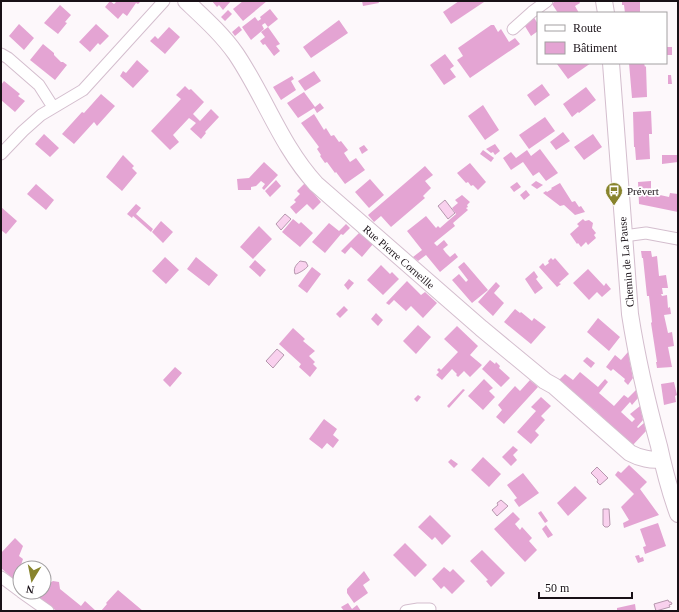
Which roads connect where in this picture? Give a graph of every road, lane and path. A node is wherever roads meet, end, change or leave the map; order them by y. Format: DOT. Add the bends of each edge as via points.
graph roads {
  1 [pos="164,1"];
  2 [pos="186,1"];
  3 [pos="547,1"];
  4 [pos="604,1"];
  5 [pos="606,12"];
  6 [pos="513,28"];
  7 [pos="1,54"];
  8 [pos="611,64"];
  9 [pos="53,107"];
  10 [pos="1,154"];
  11 [pos="624,236"];
  12 [pos="678,239"];
  13 [pos="662,459"];
  14 [pos="678,514"];
  15 [pos="1,577"];
  16 [pos="12,586"];
  17 [pos="32,600"];
  18 [pos="430,609"];
  19 [pos="48,611"];
  20 [pos="406,611"];
  1 -- 9 [label="street" via="83,90"];
  2 -- 13 [label="street, Rue Pierre Corneille" via="225,39 286,144 316,184 481,328 554,386 630,453 656,460"];
  3 -- 6 [label="street"];
  4 -- 5 [label="street"];
  7 -- 9 [label="street" via="39,85"];
  8 -- 11 [label="street, Chemin de La Pause"];
  9 -- 10 [label="street" via="23,131"];
  11 -- 12 [label="street" via="646,233"];
  11 -- 13 [label="street, Chemin de La Pause" via="630,314"];
  13 -- 14 [label="street, Chemin de La Pause"];
  15 -- 16 [label="street"];
  17 -- 19 [label="street"];
  18 -- 20 [label="street"];
}
